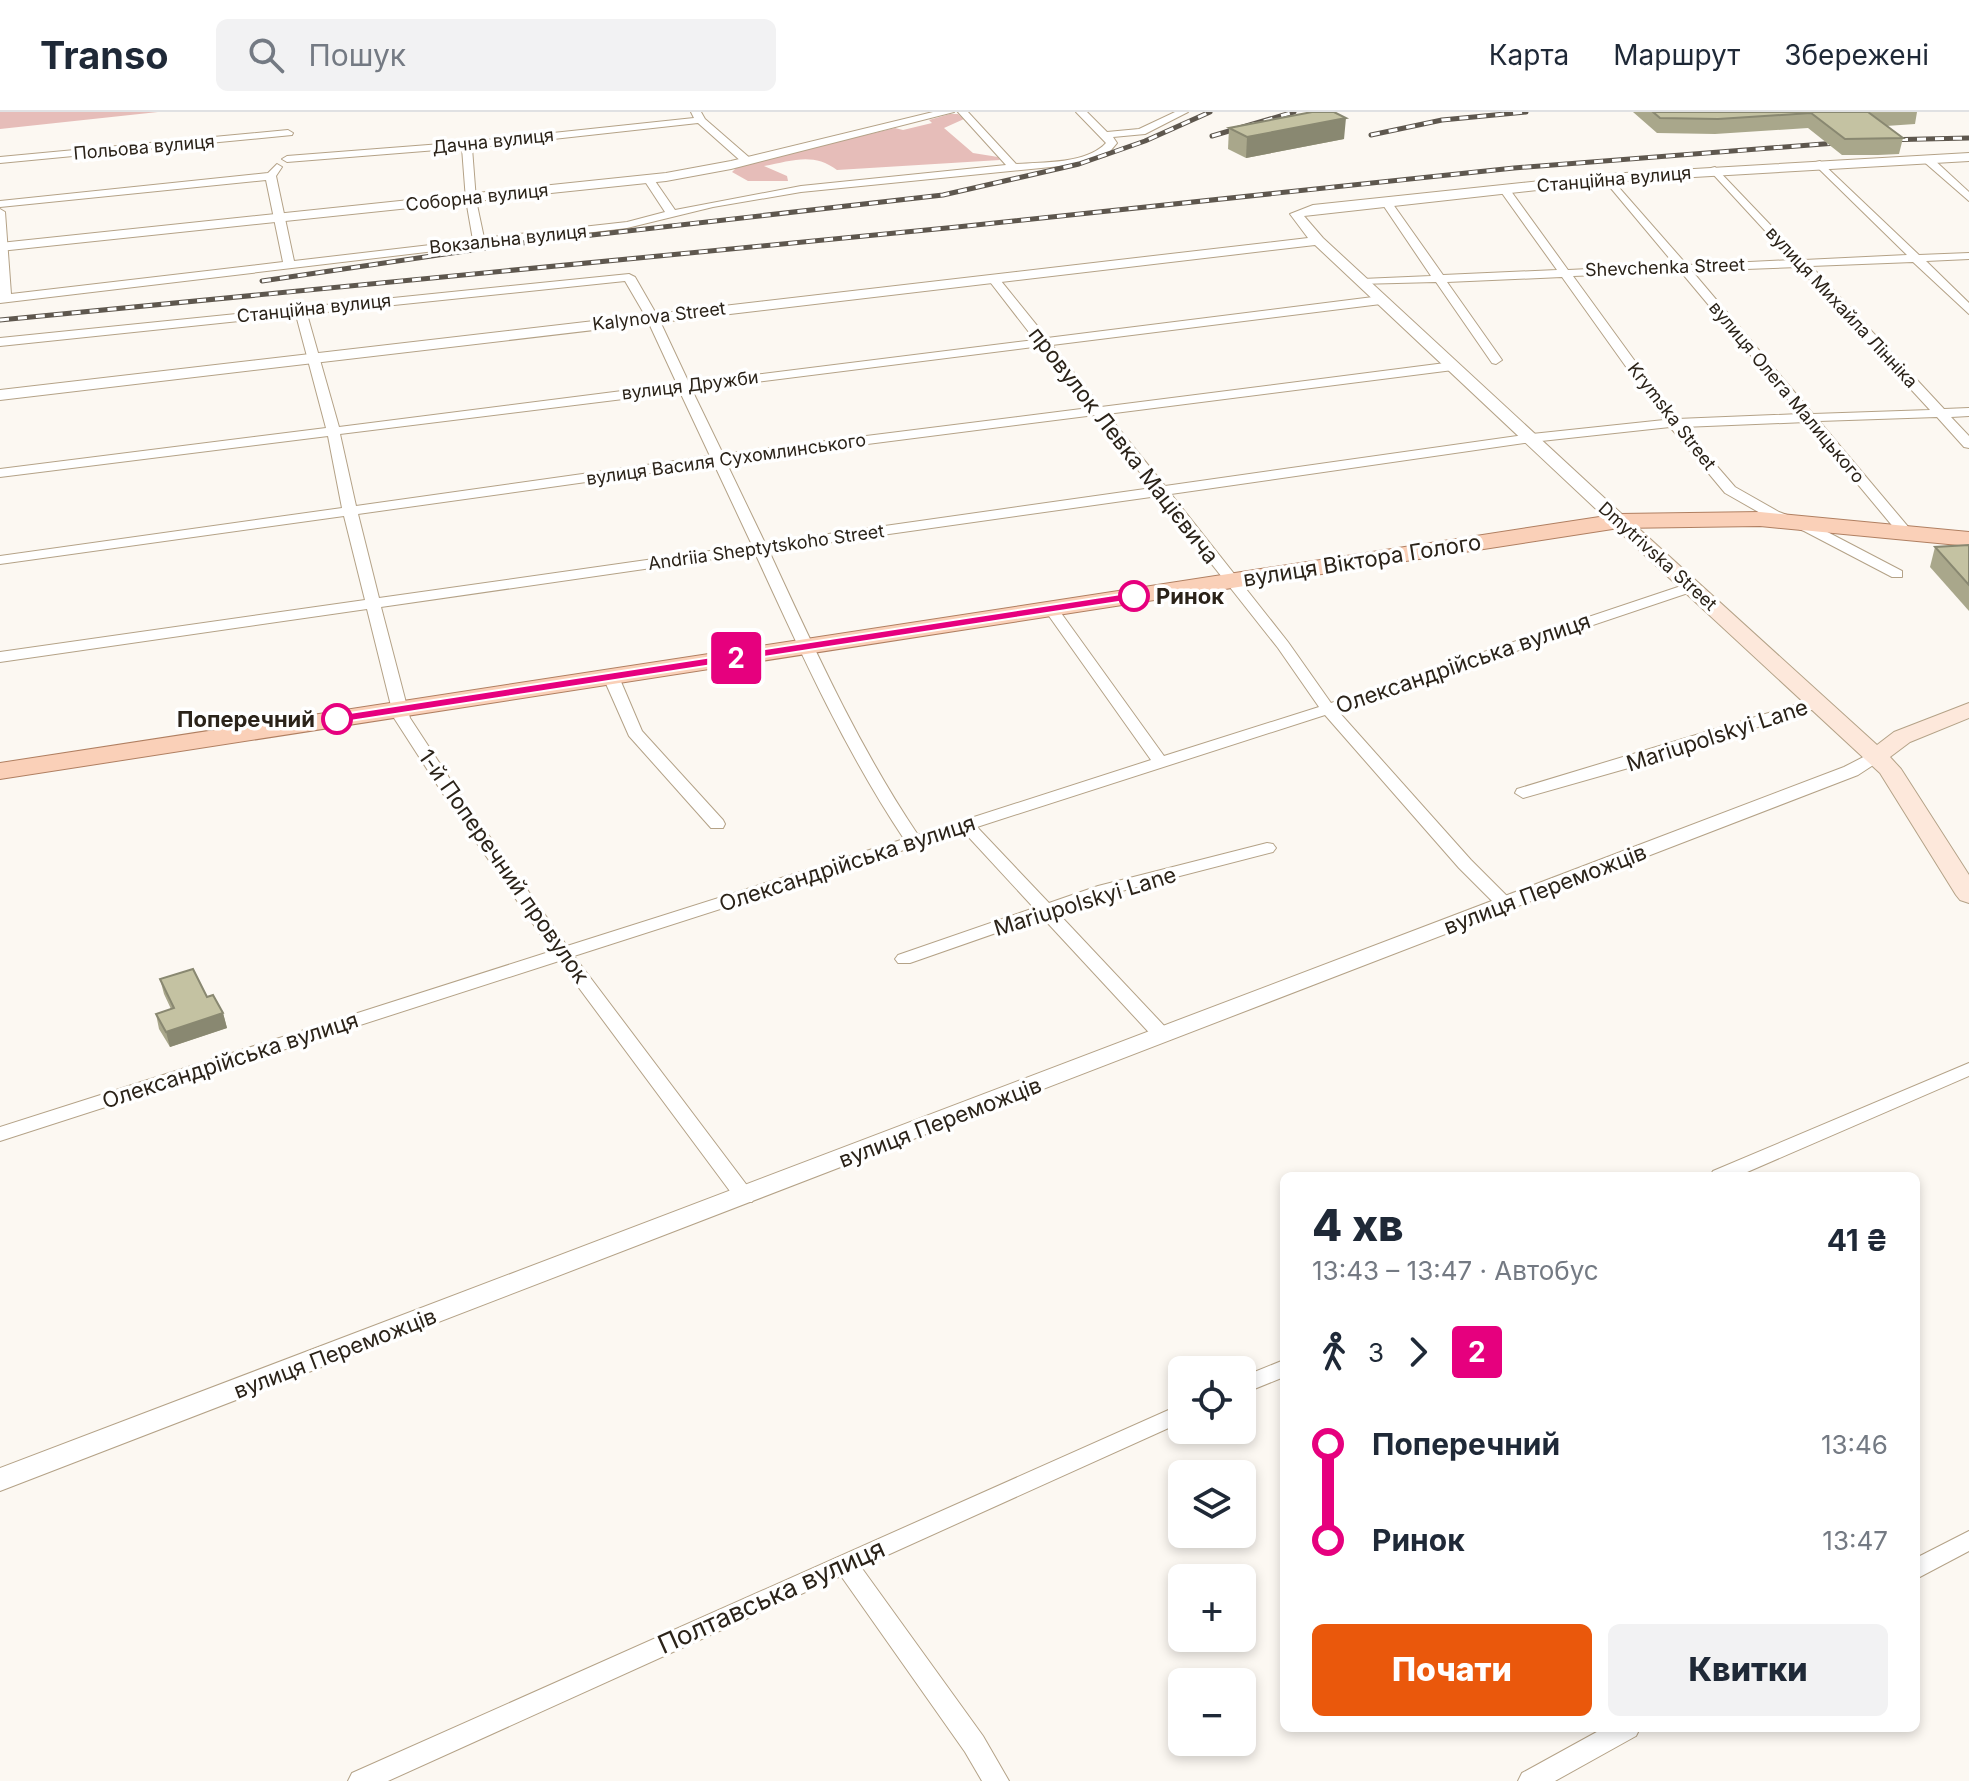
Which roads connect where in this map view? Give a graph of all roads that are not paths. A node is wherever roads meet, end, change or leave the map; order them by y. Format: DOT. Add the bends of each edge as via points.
graph roads {
  1 [pos="948,112"];
  2 [pos="963,112"];
  3 [pos="1081,112"];
  4 [pos="1183,112"];
  5 [pos="698,116"];
  6 [pos="1105,135"];
  7 [pos="467,145"];
  8 [pos="1969,157"];
  9 [pos="287,159"];
  10 [pos="1927,159"];
  11 [pos="0,160"];
  12 [pos="747,161"];
  13 [pos="1820,164"];
  14 [pos="1013,167"];
  15 [pos="1715,170"];
  16 [pos="271,176"];
  17 [pos="1608,178"];
  18 [pos="649,180"];
  19 [pos="1504,189"];
  20 [pos="471,197"];
  21 [pos="1969,198"];
  22 [pos="1386,202"];
  23 [pos="0,204"];
  24 [pos="0,212"];
  25 [pos="672,214"];
  26 [pos="279,217"];
  27 [pos="479,241"];
  28 [pos="1318,241"];
  29 [pos="1,247"];
  30 [pos="1969,256"];
  31 [pos="1916,258"];
  32 [pos="1799,261"];
  33 [pos="289,264"];
  34 [pos="1681,267"];
  35 [pos="1564,271"];
  36 [pos="1441,277"];
  37 [pos="993,278"];
  38 [pos="1362,282"];
  39 [pos="2,298"];
  40 [pos="1381,300"];
  41 [pos="300,309"];
  42 [pos="1969,310"];
  43 [pos="652,317"];
  44 [pos="0,342"];
  45 [pos="1042,342"];
  46 [pos="314,358"];
  47 [pos="1496,360"];
  48 [pos="1453,366"];
  49 [pos="683,385"];
  50 [pos="0,395"];
  51 [pos="1097,411"];
  52 [pos="1969,412"];
  53 [pos="1940,413"];
  54 [pos="1807,417"];
  55 [pos="1673,423"];
  56 [pos="333,430"];
  57 [pos="1532,438"];
  58 [pos="1969,444"];
  59 [pos="718,459"];
  60 [pos="0,473"];
  61 [pos="1158,491"];
  62 [pos="350,511"];
  63 [pos="1619,521"];
  64 [pos="1788,521"];
  65 [pos="1905,532"];
  66 [pos="1969,539"];
  67 [pos="757,548"];
  68 [pos="0,560"];
  69 [pos="1897,574"];
  70 [pos="1232,581"];
  71 [pos="1692,587"];
  72 [pos="373,604"];
  73 [pos="1051,609"];
  74 [pos="807,647"];
  75 [pos="0,657"];
  76 [pos="611,677"];
  77 [pos="1818,703"];
  78 [pos="1328,709"];
  79 [pos="400,710"];
  80 [pos="1969,710"];
  81 [pos="1877,756"];
  82 [pos="1160,762"];
  83 [pos="0,771"];
  84 [pos="1523,793"];
  85 [pos="717,824"];
  86 [pos="967,826"];
  87 [pos="914,842"];
  88 [pos="1267,848"];
  89 [pos="1969,895"];
  90 [pos="1505,904"];
  91 [pos="1047,911"];
  92 [pos="563,954"];
  93 [pos="904,959"];
  94 [pos="1163,1036"];
  95 [pos="1969,1069"];
  96 [pos="0,1134"];
  97 [pos="1729,1172"];
  98 [pos="745,1197"];
  99 [pos="1280,1370"];
  100 [pos="1256,1380"];
  101 [pos="1168,1418"];
  102 [pos="0,1480"];
  103 [pos="1969,1540"];
  104 [pos="845,1563"];
  105 [pos="1920,1567"];
  106 [pos="1620,1732"];
  107 [pos="361,1781"];
  108 [pos="996,1781"];
  109 [pos="1531,1781"];
  1 -- 12 [label="street, Соборна вулиця"];
  2 -- 14 [label="street"];
  3 -- 6 [label="street"];
  4 -- 6 [label="street" via="1141,132"];
  5 -- 7 [label="street, Дачна вулиця"];
  5 -- 12 [label="street"];
  6 -- 14 [label="street, Вокзальна вулиця" via="1112,143 1102,154"];
  7 -- 9 [label="street, Дачна вулиця"];
  7 -- 20 [label="street"];
  8 -- 10 [label="street, Станційна вулиця"];
  9 -- 11 [label="street, Польова вулиця" via="288,131"];
  9 -- 16 [label="street"];
  10 -- 13 [label="street, Станційна вулиця"];
  10 -- 21 [label="street"];
  12 -- 18 [label="street, Соборна вулиця"];
  13 -- 15 [label="street, Станційна вулиця"];
  13 -- 31 [label="street"];
  14 -- 25 [label="street, Вокзальна вулиця" via="801,189"];
  15 -- 17 [label="street, Станційна вулиця"];
  15 -- 32 [label="street, вулиця Михайла Лінніка"];
  16 -- 23 [label="street"];
  16 -- 26 [label="street"];
  17 -- 19 [label="street, Станційна вулиця"];
  17 -- 34 [label="street, вулиця Олега Малицького"];
  18 -- 20 [label="street, Соборна вулиця"];
  18 -- 25 [label="street"];
  19 -- 22 [label="street, Станційна вулиця"];
  19 -- 35 [label="street, Krymska Street"];
  20 -- 26 [label="street, Соборна вулиця"];
  20 -- 27 [label="street"];
  22 -- 28 [label="street, Станційна вулиця" via="1300,211 1297,218"];
  22 -- 36 [label="street"];
  24 -- 29 [label="street"];
  25 -- 27 [label="street, Вокзальна вулиця" via="627,225"];
  26 -- 29 [label="street, Соборна вулиця"];
  26 -- 33 [label="street"];
  27 -- 33 [label="street, Вокзальна вулиця"];
  28 -- 37 [label="street, Kalynova Street"];
  28 -- 38 [label="street, Dmytrivska Street"];
  29 -- 39 [label="street"];
  30 -- 31 [label="street, Shevchenka Street"];
  31 -- 32 [label="street, Shevchenka Street"];
  31 -- 42 [label="street"];
  32 -- 34 [label="street, Shevchenka Street"];
  32 -- 53 [label="street, вулиця Михайла Лінніка"];
  33 -- 39 [label="street, Вокзальна вулиця"];
  34 -- 35 [label="street, Shevchenka Street"];
  34 -- 54 [label="street, вулиця Олега Малицького"];
  35 -- 36 [label="street, Shevchenka Street"];
  35 -- 55 [label="street, Krymska Street"];
  36 -- 38 [label="street, Shevchenka Street"];
  36 -- 47 [label="street"];
  37 -- 43 [label="street, Kalynova Street"];
  37 -- 45 [label="street, провулок Левка Мацієвича"];
  38 -- 40 [label="street, Dmytrivska Street"];
  40 -- 45 [label="street, вулиця Дружби"];
  40 -- 48 [label="street, Dmytrivska Street"];
  41 -- 43 [label="street, Станційна вулиця" via="629,277"];
  41 -- 44 [label="street, Станційна вулиця"];
  41 -- 46 [label="street, 1-й Поперечний провулок"];
  43 -- 46 [label="street, Kalynova Street"];
  43 -- 49 [label="street"];
  45 -- 49 [label="street, вулиця Дружби"];
  45 -- 51 [label="street, провулок Левка Мацієвича"];
  46 -- 50 [label="street, Kalynova Street"];
  46 -- 56 [label="street, 1-й Поперечний провулок"];
  48 -- 51 [label="street, вулиця Василя Сухомлинського"];
  48 -- 57 [label="street, Dmytrivska Street"];
  49 -- 56 [label="street, вулиця Дружби"];
  49 -- 59 [label="street"];
  51 -- 59 [label="street, вулиця Василя Сухомлинського"];
  51 -- 61 [label="street, провулок Левка Мацієвича"];
  52 -- 53 [label="street, Andriia Sheptytskoho Street"];
  53 -- 54 [label="street, Andriia Sheptytskoho Street"];
  53 -- 58 [label="street, вулиця Михайла Лінніка"];
  54 -- 55 [label="street, Andriia Sheptytskoho Street"];
  54 -- 65 [label="street, вулиця Олега Малицького"];
  55 -- 57 [label="street, Andriia Sheptytskoho Street"];
  55 -- 64 [label="street, Krymska Street" via="1730,490"];
  56 -- 60 [label="street, вулиця Дружби"];
  56 -- 62 [label="street, 1-й Поперечний провулок"];
  57 -- 61 [label="street, Andriia Sheptytskoho Street"];
  57 -- 63 [label="street, Dmytrivska Street"];
  59 -- 62 [label="street, вулиця Василя Сухомлинського"];
  59 -- 67 [label="street"];
  61 -- 67 [label="street, Andriia Sheptytskoho Street"];
  61 -- 70 [label="street, провулок Левка Мацієвича"];
  62 -- 68 [label="street, вулиця Василя Сухомлинського"];
  62 -- 72 [label="street, 1-й Поперечний провулок"];
  63 -- 64 [label="main road, вулиця Віктора Голого"];
  63 -- 70 [label="main road, вулиця Віктора Голого"];
  63 -- 71 [label="main road, Dmytrivska Street"];
  64 -- 65 [label="main road, вулиця Віктора Голого"];
  64 -- 69 [label="street, Krymska Street"];
  65 -- 66 [label="main road, вулиця Віктора Голого"];
  67 -- 72 [label="street, Andriia Sheptytskoho Street"];
  67 -- 74 [label="street"];
  70 -- 73 [label="main road, вулиця Віктора Голого"];
  70 -- 78 [label="street, провулок Левка Мацієвича"];
  71 -- 77 [label="main road, Dmytrivska Street"];
  71 -- 78 [label="street, Олександрійська вулиця"];
  72 -- 75 [label="street, Andriia Sheptytskoho Street"];
  72 -- 79 [label="street, 1-й Поперечний провулок"];
  73 -- 74 [label="main road, вулиця Віктора Голого"];
  73 -- 82 [label="street"];
  74 -- 76 [label="main road, вулиця Віктора Голого"];
  74 -- 87 [label="street" via="886,800"];
  76 -- 79 [label="main road, вулиця Віктора Голого"];
  76 -- 85 [label="street" via="635,733"];
  77 -- 81 [label="main road, Dmytrivska Street"];
  77 -- 84 [label="street, Mariupolskyi Lane"];
  78 -- 82 [label="street, Олександрійська вулиця"];
  78 -- 90 [label="street, провулок Левка Мацієвича"];
  79 -- 83 [label="main road, вулиця Віктора Голого"];
  79 -- 92 [label="street, 1-й Поперечний провулок" via="455,800"];
  80 -- 81 [label="main road" via="1902,737"];
  81 -- 89 [label="main road, Dmytrivska Street"];
  81 -- 90 [label="street, вулиця Переможців" via="1851,771"];
  82 -- 86 [label="street, Олександрійська вулиця"];
  86 -- 87 [label="street, Олександрійська вулиця"];
  86 -- 91 [label="street"];
  87 -- 92 [label="street, Олександрійська вулиця"];
  88 -- 91 [label="street, Mariupolskyi Lane" via="1104,890"];
  90 -- 94 [label="street, вулиця Переможців"];
  91 -- 93 [label="street, Mariupolskyi Lane"];
  91 -- 94 [label="street"];
  92 -- 96 [label="street, Олександрійська вулиця"];
  92 -- 98 [label="street, 1-й Поперечний провулок"];
  94 -- 98 [label="street, вулиця Переможців"];
  95 -- 97 [label="street"];
  98 -- 102 [label="street, вулиця Переможців"];
  99 -- 100 [label="street"];
  101 -- 104 [label="street, Полтавська вулиця"];
  103 -- 105 [label="street"];
  104 -- 107 [label="street, Полтавська вулиця"];
  104 -- 108 [label="street"];
  106 -- 109 [label="street"];
}
